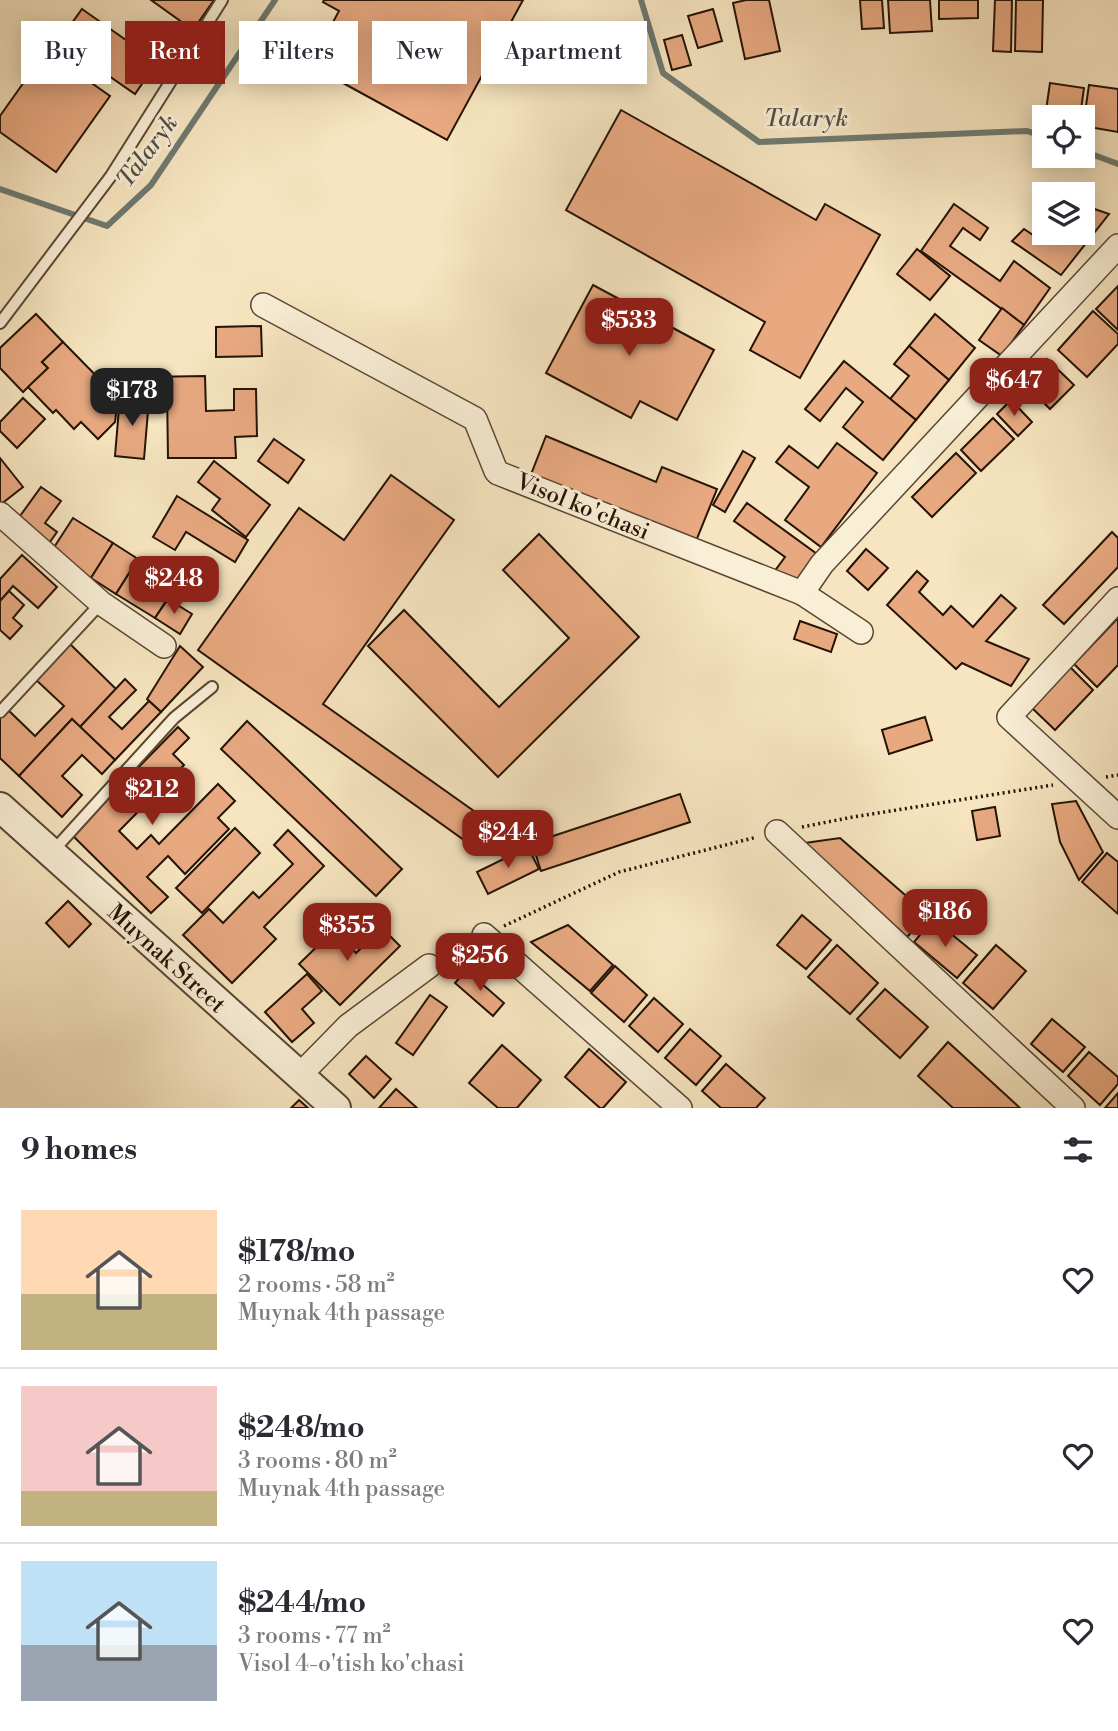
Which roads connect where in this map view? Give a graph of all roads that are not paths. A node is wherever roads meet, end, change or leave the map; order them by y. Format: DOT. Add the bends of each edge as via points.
graph roads {
  1 [pos="222,0"];
  2 [pos="1118,246"];
  3 [pos="264,305"];
  4 [pos="0,323"];
  5 [pos="0,514"];
  6 [pos="802,593"];
  7 [pos="1118,599"];
  8 [pos="101,603"];
  9 [pos="860,632"];
  10 [pos="164,646"];
  11 [pos="212,687"];
  12 [pos="0,712"];
  13 [pos="0,807"];
  14 [pos="1118,817"];
  15 [pos="777,832"];
  16 [pos="51,853"];
  17 [pos="484,935"];
  18 [pos="429,966"];
  19 [pos="299,1076"];
  20 [pos="335,1108"];
  21 [pos="680,1108"];
  22 [pos="1073,1108"];
  1 -- 4 [label="lane" via="111,177"];
  2 -- 6 [label="street" via="822,565"];
  3 -- 6 [label="street, Visol ko'chasi" via="475,419 498,473"];
  5 -- 8 [label="street"];
  6 -- 9 [label="street, Visol ko'chasi"];
  7 -- 14 [label="street" via="1009,717"];
  8 -- 10 [label="street"];
  8 -- 12 [label="lane"];
  11 -- 16 [label="lane" via="174,718"];
  13 -- 16 [label="street, Muynak Street"];
  15 -- 22 [label="street"];
  16 -- 19 [label="street, Muynak Street"];
  17 -- 21 [label="street"];
  18 -- 19 [label="street" via="348,1026"];
  19 -- 20 [label="street, Muynak Street"];
}
